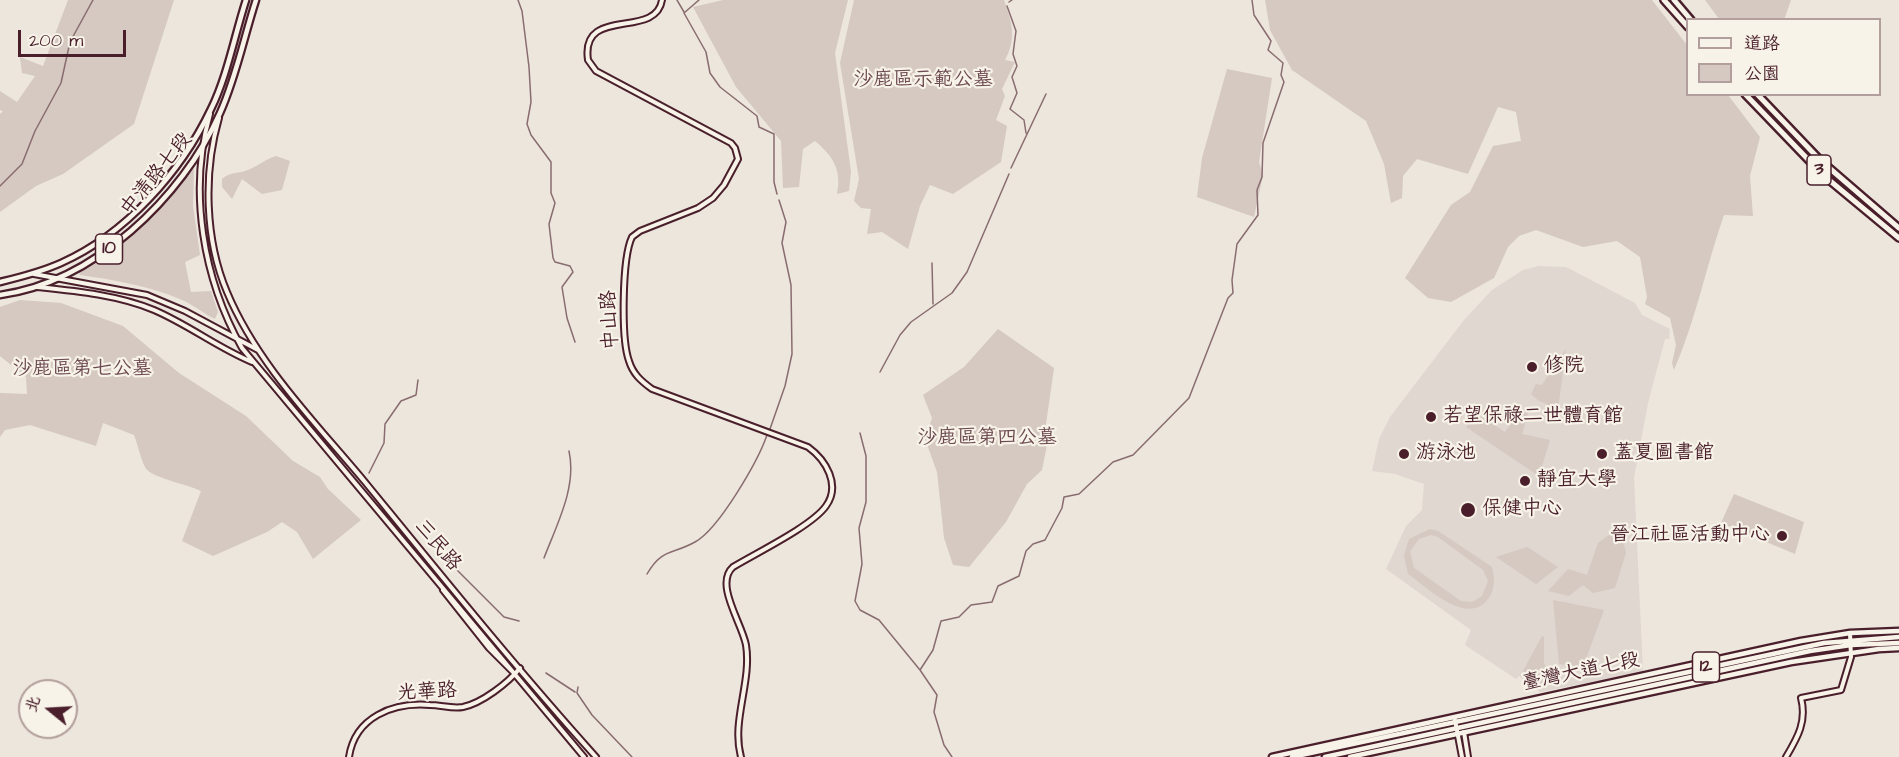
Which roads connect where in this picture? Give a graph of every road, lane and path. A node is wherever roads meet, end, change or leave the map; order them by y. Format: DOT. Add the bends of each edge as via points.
graph roads {
  1 [pos="246,0"];
  2 [pos="256,0"];
  3 [pos="662,0"];
  4 [pos="1664,0"];
  5 [pos="1674,0"];
  6 [pos="1689,18"];
  7 [pos="1686,25"];
  8 [pos="1747,96"];
  9 [pos="1759,96"];
  10 [pos="212,107"];
  11 [pos="221,112"];
  12 [pos="203,144"];
  13 [pos="1899,228"];
  14 [pos="1899,238"];
  15 [pos="34,274"];
  16 [pos="57,279"];
  17 [pos="0,282"];
  18 [pos="37,287"];
  19 [pos="0,295"];
  20 [pos="238,341"];
  21 [pos="259,351"];
  22 [pos="253,362"];
  23 [pos="408,534"];
  24 [pos="402,540"];
  25 [pos="1899,631"];
  26 [pos="1850,633"];
  27 [pos="1899,637"];
  28 [pos="1851,642"];
  29 [pos="1899,643"];
  30 [pos="1899,648"];
  31 [pos="1851,653"];
  32 [pos="520,668"];
  33 [pos="515,673"];
  34 [pos="1455,718"];
  35 [pos="1463,719"];
  36 [pos="1465,728"];
  37 [pos="1457,731"];
  38 [pos="582,741"];
  39 [pos="576,747"];
  40 [pos="349,757"];
  41 [pos="584,757"];
  42 [pos="596,757"];
  43 [pos="741,757"];
  44 [pos="1272,757"];
  45 [pos="1292,757"];
  46 [pos="1325,757"];
  47 [pos="1350,757"];
  48 [pos="1462,757"];
  49 [pos="1468,757"];
  50 [pos="1786,757"];
  1 -- 10 [label="main road, 中清路七段 / 10"];
  2 -- 11 [label="main road, 中清路七段 / 10"];
  3 -- 43 [label="street, 中山路" via="657,12 646,18 597,31 589,39 588,60 596,71 731,143 738,159 724,185 706,204 632,237 624,279 629,363 640,381 652,389 808,447 825,461 831,483 830,499 819,514 733,567 726,578 727,592 747,647 738,739"];
  4 -- 7 [label="highway"];
  5 -- 6 [label="highway"];
  8 -- 14 [label="highway, 3" via="1823,175"];
  9 -- 13 [label="highway, 3" via="1820,160"];
  10 -- 12 [label="street, 三民路"];
  10 -- 15 [label="main road, 中清路七段 / 10" via="168,176 130,217 83,251"];
  11 -- 12 [label="main road, 中清路七段 / 10"];
  11 -- 21 [label="street, 三民路" via="210,174 214,246 226,290"];
  12 -- 16 [label="main road, 中清路七段 / 10" via="168,193 132,231 94,259"];
  12 -- 20 [label="street, 三民路" via="200,200 205,241 215,287"];
  15 -- 16 [label="street, 三民路"];
  15 -- 17 [label="main road, 中清路七段 / 10"];
  16 -- 18 [label="main road, 中清路七段 / 10"];
  16 -- 20 [label="street, 三民路" via="147,295"];
  18 -- 19 [label="main road, 中清路七段 / 10"];
  18 -- 22 [label="street, 三民路" via="84,291 138,304"];
  20 -- 21 [label="street, 三民路"];
  20 -- 22 [label="street, 三民路"];
  21 -- 23 [label="street, 三民路"];
  22 -- 24 [label="street, 三民路"];
  23 -- 24 [label="street"];
  23 -- 32 [label="street, 三民路"];
  24 -- 33 [label="street, 三民路"];
  25 -- 26 [label="main road, 臺灣大道七段 / 12"];
  26 -- 28 [label="street"];
  26 -- 34 [label="main road, 臺灣大道七段 / 12"];
  27 -- 28 [label="main road, 臺灣大道七段 / 12"];
  28 -- 29 [label="main road, 臺灣大道七段 / 12"];
  28 -- 31 [label="street"];
  28 -- 35 [label="main road, 臺灣大道七段 / 12" via="1769,654"];
  28 -- 36 [label="main road, 臺灣大道七段 / 12"];
  30 -- 31 [label="main road, 臺灣大道七段 / 12"];
  31 -- 36 [label="main road, 臺灣大道七段 / 12"];
  31 -- 50 [label="street" via="1840,690 1801,698 1803,720"];
  32 -- 33 [label="street, 光華路"];
  32 -- 38 [label="street, 三民路"];
  33 -- 39 [label="street, 三民路"];
  33 -- 40 [label="street, 光華路" via="482,698 462,707 414,704 378,714 357,732"];
  34 -- 35 [label="main road"];
  34 -- 37 [label="street"];
  34 -- 44 [label="main road, 臺灣大道七段 / 12"];
  34 -- 45 [label="main road, 臺灣大道七段 / 12"];
  35 -- 36 [label="street"];
  36 -- 37 [label="main road, 臺灣大道七段 / 12"];
  36 -- 49 [label="street"];
  37 -- 46 [label="main road, 臺灣大道七段 / 12"];
  37 -- 47 [label="main road, 臺灣大道七段 / 12"];
  37 -- 48 [label="street"];
  38 -- 39 [label="street"];
  38 -- 42 [label="street, 三民路"];
  39 -- 41 [label="street, 三民路"];
}
